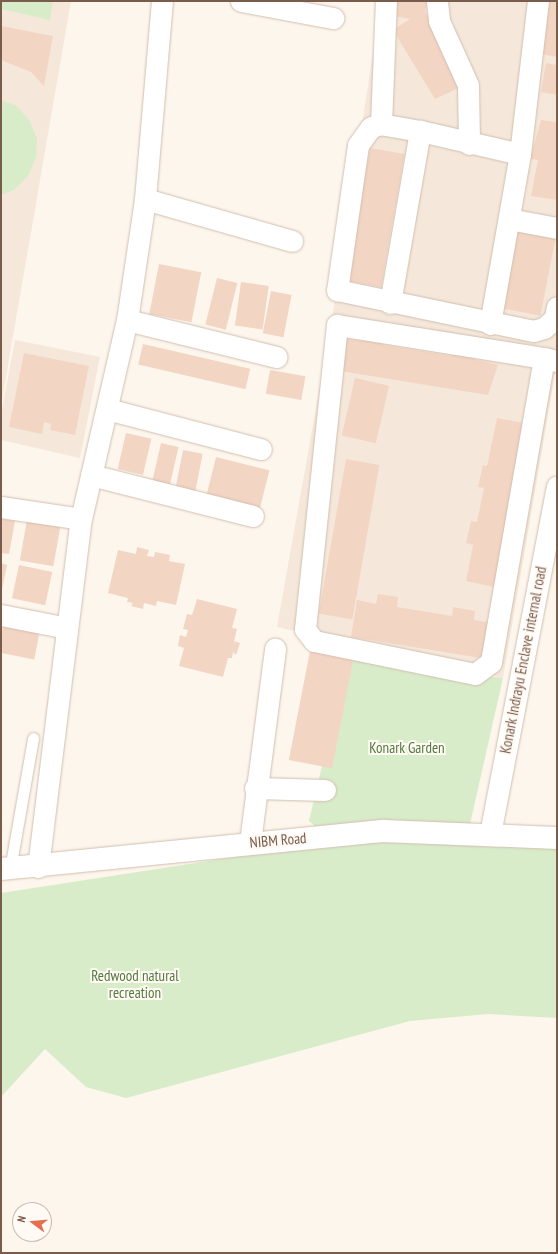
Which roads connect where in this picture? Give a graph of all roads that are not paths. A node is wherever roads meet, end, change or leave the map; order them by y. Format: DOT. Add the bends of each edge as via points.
graph roads {
  1 [pos="162,1"];
  2 [pos="241,1"];
  3 [pos="386,1"];
  4 [pos="437,1"];
  5 [pos="538,1"];
  6 [pos="333,18"];
  7 [pos="381,124"];
  8 [pos="420,131"];
  9 [pos="469,144"];
  10 [pos="520,154"];
  11 [pos="145,199"];
  12 [pos="509,219"];
  13 [pos="557,228"];
  14 [pos="292,241"];
  15 [pos="390,303"];
  16 [pos="557,307"];
  17 [pos="127,320"];
  18 [pos="490,324"];
  19 [pos="277,357"];
  20 [pos="551,359"];
  21 [pos="107,409"];
  22 [pos="261,449"];
  23 [pos="91,475"];
  24 [pos="557,486"];
  25 [pos="1,507"];
  26 [pos="252,516"];
  27 [pos="81,518"];
  28 [pos="1,615"];
  29 [pos="67,628"];
  30 [pos="275,649"];
  31 [pos="33,738"];
  32 [pos="255,788"];
  33 [pos="325,790"];
  34 [pos="490,834"];
  35 [pos="557,838"];
  36 [pos="250,842"];
  37 [pos="38,867"];
  38 [pos="5,869"];
  1 -- 11 [label="street"];
  2 -- 6 [label="street"];
  3 -- 7 [label="street"];
  4 -- 9 [label="street" via="439,21 468,85"];
  5 -- 10 [label="street"];
  7 -- 8 [label="street"];
  7 -- 15 [label="street" via="371,127 358,145 337,290"];
  8 -- 9 [label="street"];
  8 -- 15 [label="street"];
  9 -- 10 [label="street"];
  10 -- 12 [label="street"];
  11 -- 14 [label="street"];
  11 -- 17 [label="street"];
  12 -- 13 [label="street"];
  12 -- 18 [label="street"];
  15 -- 18 [label="street"];
  16 -- 18 [label="street" via="555,318 544,328 533,331"];
  17 -- 19 [label="street"];
  17 -- 21 [label="street"];
  20 -- 20 [label="street" via="337,325 305,629 314,641 476,674 491,662"];
  21 -- 22 [label="street"];
  21 -- 23 [label="street"];
  23 -- 26 [label="street"];
  23 -- 27 [label="street"];
  24 -- 34 [label="street, Konark Indrayu Enclave internal road"];
  25 -- 27 [label="street"];
  27 -- 29 [label="street"];
  28 -- 29 [label="street"];
  29 -- 37 [label="street"];
  30 -- 32 [label="street"];
  31 -- 38 [label="lane"];
  32 -- 33 [label="street"];
  32 -- 36 [label="street"];
  34 -- 35 [label="main road, NIBM Road"];
  34 -- 36 [label="main road, NIBM Road" via="384,831"];
  36 -- 37 [label="main road, NIBM Road"];
  37 -- 38 [label="main road, NIBM Road"];
}
